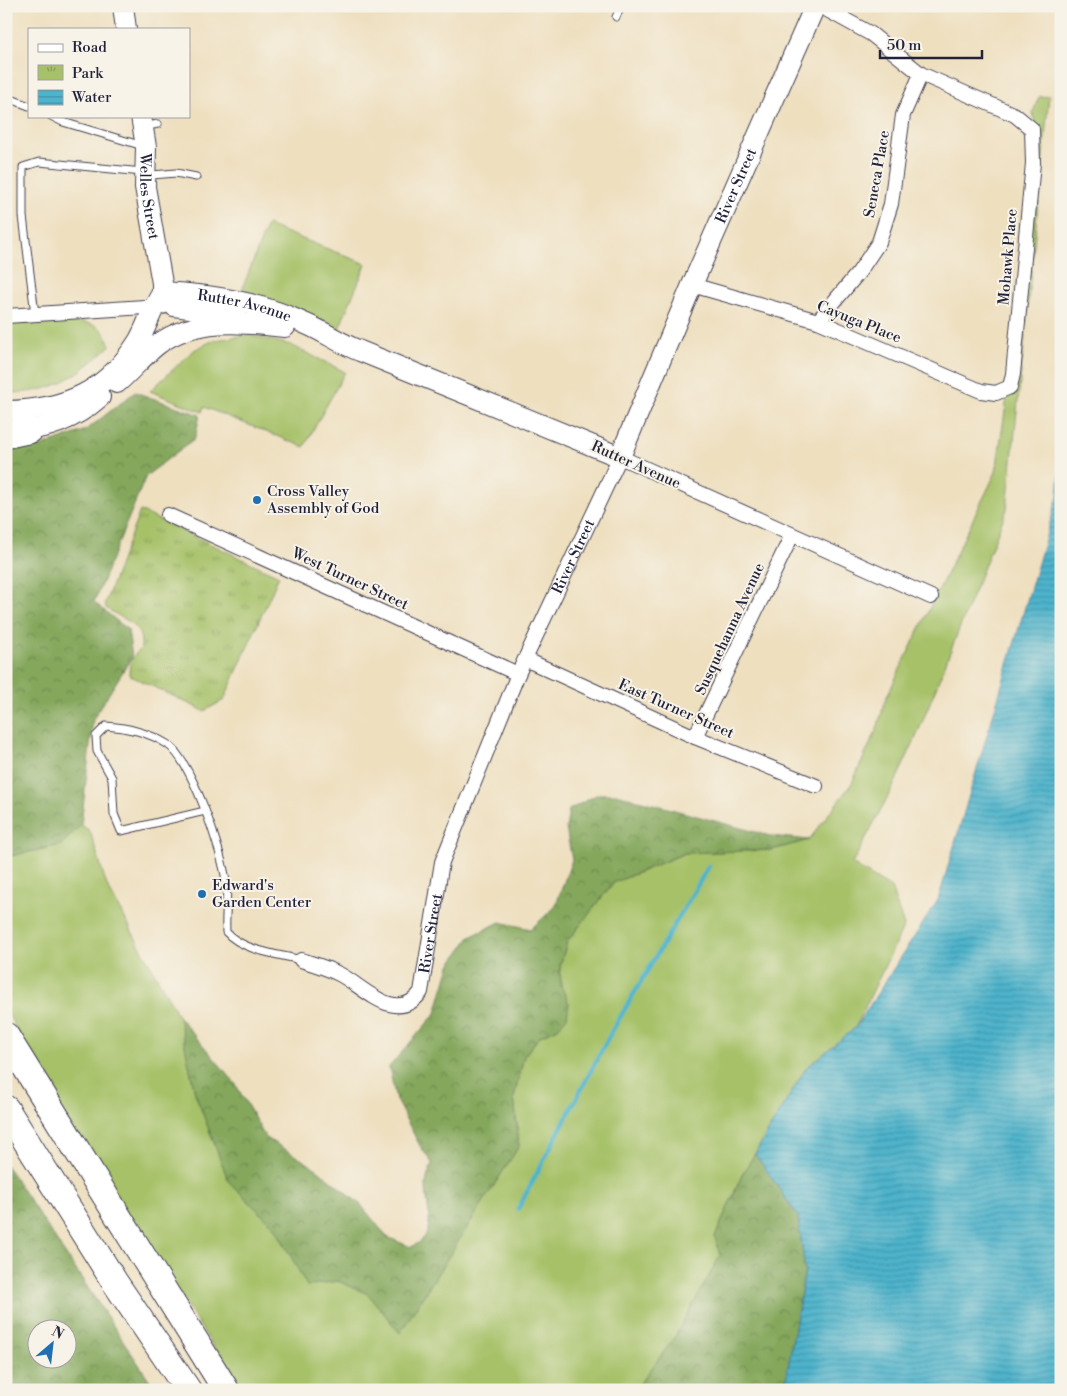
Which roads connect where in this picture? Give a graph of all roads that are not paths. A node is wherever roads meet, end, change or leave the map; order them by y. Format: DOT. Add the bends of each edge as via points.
graph roads {
  1 [pos="122,6"];
  2 [pos="621,6"];
  3 [pos="816,6"];
  4 [pos="820,6"];
  5 [pos="616,17"];
  6 [pos="126,28"];
  7 [pos="920,74"];
  8 [pos="6,97"];
  9 [pos="28,105"];
  10 [pos="55,118"];
  11 [pos="147,129"];
  12 [pos="196,177"];
  13 [pos="145,179"];
  14 [pos="692,285"];
  15 [pos="159,295"];
  16 [pos="35,314"];
  17 [pos="6,316"];
  18 [pos="818,321"];
  19 [pos="285,327"];
  20 [pos="338,342"];
  21 [pos="114,386"];
  22 [pos="1010,387"];
  23 [pos="6,411"];
  24 [pos="14,432"];
  25 [pos="620,457"];
  26 [pos="168,515"];
  27 [pos="792,535"];
  28 [pos="931,597"];
  29 [pos="525,659"];
  30 [pos="518,674"];
  31 [pos="695,737"];
  32 [pos="816,786"];
  33 [pos="205,811"];
  34 [pos="301,960"];
  35 [pos="6,1036"];
  36 [pos="6,1062"];
  37 [pos="6,1108"];
  38 [pos="6,1135"];
  39 [pos="114,1281"];
  40 [pos="188,1390"];
  41 [pos="221,1390"];
  42 [pos="226,1390"];
  1 -- 6 [label="street"];
  2 -- 5 [label="lane"];
  3 -- 14 [label="street, River Street"];
  4 -- 7 [label="street" via="872,34"];
  7 -- 18 [label="street, Seneca Place" via="904,114 891,204 879,242 859,272"];
  7 -- 22 [label="street, Mohawk Place" via="1015,114 1032,129 1033,163 1025,259"];
  8 -- 9 [label="lane"];
  10 -- 11 [label="lane" via="71,125"];
  11 -- 13 [label="street, Welles Street"];
  12 -- 13 [label="lane" via="176,173 152,175"];
  13 -- 15 [label="street, Welles Street"];
  13 -- 16 [label="lane" via="38,162 23,167 23,216"];
  14 -- 18 [label="street, Cayuga Place"];
  14 -- 25 [label="street, River Street"];
  15 -- 16 [label="street, Rutter Avenue"];
  15 -- 19 [label="street, Rutter Avenue" via="252,316"];
  15 -- 20 [label="street, Rutter Avenue" via="209,295 259,306 306,324"];
  15 -- 21 [label="street" via="156,325 148,342"];
  15 -- 23 [label="street" via="132,351 91,390 50,408"];
  16 -- 17 [label="street, Rutter Avenue"];
  18 -- 22 [label="street, Cayuga Place" via="981,391 996,393"];
  19 -- 20 [label="street, Rutter Avenue"];
  19 -- 21 [label="street" via="234,322 191,329 157,346"];
  20 -- 25 [label="street, Rutter Avenue"];
  21 -- 24 [label="street" via="66,420"];
  25 -- 27 [label="street, Rutter Avenue"];
  25 -- 29 [label="street, River Street"];
  26 -- 30 [label="street, West Turner Street"];
  27 -- 28 [label="street, Rutter Avenue"];
  27 -- 31 [label="street, Susquehanna Avenue"];
  29 -- 30 [label="street, River Street"];
  29 -- 31 [label="street, East Turner Street"];
  30 -- 34 [label="street, River Street" via="442,862 424,981 415,1000 396,1006 386,1003 332,970"];
  31 -- 32 [label="street, East Turner Street"];
  33 -- 33 [label="lane" via="196,782 169,745 121,727 106,726 96,736 97,751 112,778 114,814 121,831"];
  33 -- 34 [label="lane" via="226,881 226,932 251,947"];
  35 -- 42 [label="highway"];
  36 -- 41 [label="highway"];
  37 -- 39 [label="highway"];
  38 -- 39 [label="highway" via="64,1218"];
  39 -- 40 [label="highway"];
}
